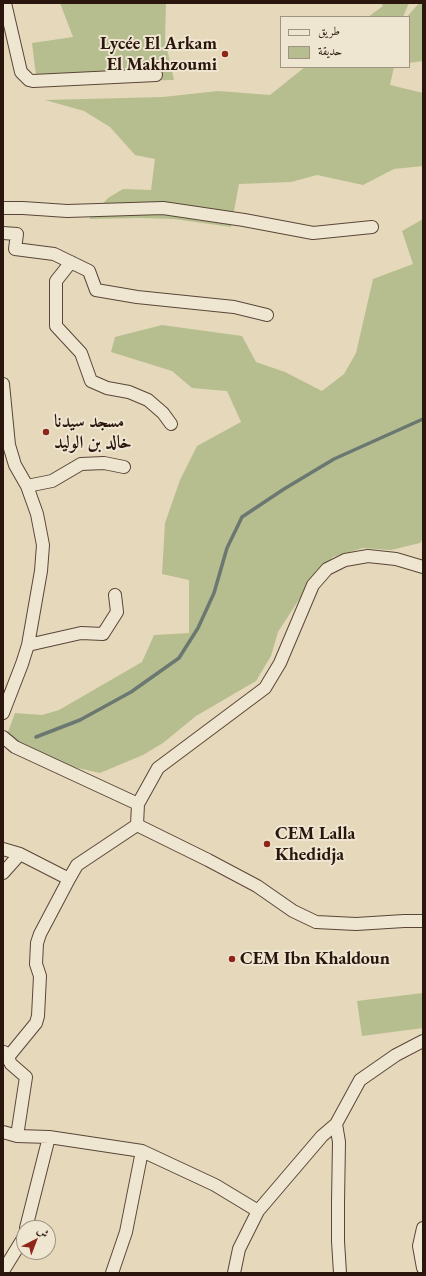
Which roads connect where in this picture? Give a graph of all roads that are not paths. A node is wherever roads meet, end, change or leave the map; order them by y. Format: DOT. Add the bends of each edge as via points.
graph roads {
  1 [pos="5,3"];
  2 [pos="156,75"];
  3 [pos="3,208"];
  4 [pos="372,227"];
  5 [pos="3,232"];
  6 [pos="71,262"];
  7 [pos="267,315"];
  8 [pos="3,384"];
  9 [pos="171,424"];
  10 [pos="124,467"];
  11 [pos="27,486"];
  12 [pos="423,567"];
  13 [pos="115,595"];
  14 [pos="28,645"];
  15 [pos="3,712"];
  16 [pos="3,737"];
  17 [pos="138,804"];
  18 [pos="137,825"];
  19 [pos="3,849"];
  20 [pos="20,854"];
  21 [pos="3,873"];
  22 [pos="69,879"];
  23 [pos="423,921"];
  24 [pos="423,1041"];
  25 [pos="6,1054"];
  26 [pos="336,1124"];
  27 [pos="3,1132"];
  28 [pos="17,1136"];
  29 [pos="49,1137"];
  30 [pos="142,1151"];
  31 [pos="258,1211"];
  32 [pos="28,1220"];
  33 [pos="423,1228"];
  34 [pos="16,1250"];
  35 [pos="423,1268"];
  36 [pos="3,1271"];
  37 [pos="112,1273"];
  38 [pos="234,1273"];
  39 [pos="340,1273"];
  1 -- 2 [label="street" via="21,72 29,80"];
  3 -- 4 [label="street" via="67,211 162,208 313,233"];
  5 -- 6 [label="street" via="17,234 15,249 54,254"];
  6 -- 7 [label="street" via="89,271 96,290 234,307"];
  6 -- 9 [label="street" via="56,281 56,326 81,353 91,381 148,400"];
  8 -- 11 [label="street" via="10,445 15,465"];
  10 -- 11 [label="street" via="104,463 81,464 52,481"];
  11 -- 14 [label="street" via="37,514 43,545"];
  12 -- 17 [label="street" via="396,559 368,556 346,560 327,570 313,585 280,662 265,688 158,768"];
  13 -- 14 [label="street" via="117,612 103,634 81,633"];
  14 -- 15 [label="street"];
  16 -- 17 [label="street" via="15,747"];
  17 -- 18 [label="street"];
  18 -- 22 [label="street" via="77,865"];
  18 -- 23 [label="street" via="257,886 293,911 316,922 356,924"];
  19 -- 20 [label="street"];
  20 -- 21 [label="street"];
  20 -- 22 [label="street"];
  22 -- 25 [label="street" via="37,943 36,964 40,976 36,1023"];
  24 -- 26 [label="street" via="396,1055 360,1080"];
  25 -- 28 [label="street" via="11,1064 26,1077"];
  26 -- 31 [label="street" via="322,1136"];
  26 -- 39 [label="street" via="339,1142"];
  27 -- 28 [label="street"];
  28 -- 29 [label="street"];
  29 -- 30 [label="street"];
  29 -- 32 [label="street"];
  30 -- 31 [label="street" via="215,1184"];
  30 -- 37 [label="street" via="126,1232"];
  31 -- 38 [label="street" via="239,1249"];
  33 -- 35 [label="street" via="419,1246"];
  34 -- 36 [label="street"];
}
